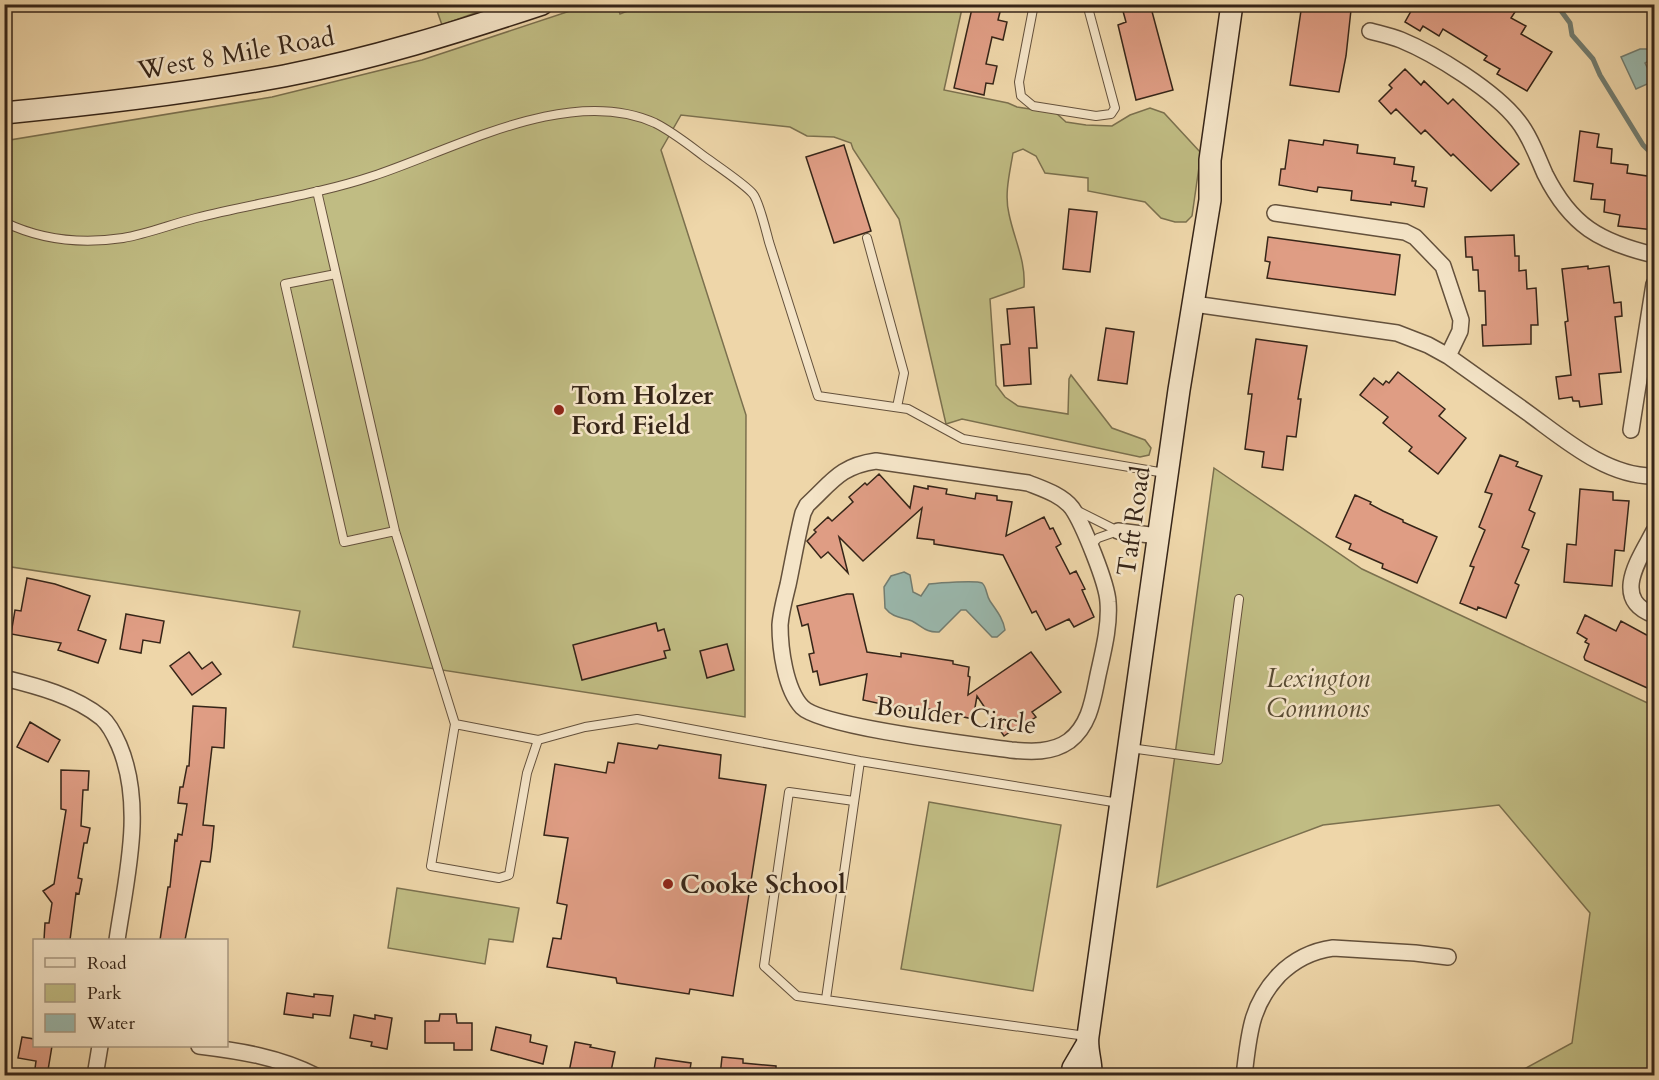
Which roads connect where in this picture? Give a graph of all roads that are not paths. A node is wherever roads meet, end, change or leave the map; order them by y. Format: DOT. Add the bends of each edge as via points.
graph roads {
  1 [pos="542,4"];
  2 [pos="1034,4"];
  3 [pos="1087,4"];
  4 [pos="1232,4"];
  5 [pos="1370,31"];
  6 [pos="4,113"];
  7 [pos="317,191"];
  8 [pos="1275,213"];
  9 [pos="4,222"];
  10 [pos="867,238"];
  11 [pos="1654,255"];
  12 [pos="336,274"];
  13 [pos="1654,284"];
  14 [pos="1194,304"];
  15 [pos="1448,356"];
  16 [pos="897,407"];
  17 [pos="1631,430"];
  18 [pos="1167,473"];
  19 [pos="1654,476"];
  20 [pos="1071,507"];
  21 [pos="1654,530"];
  22 [pos="395,531"];
  23 [pos="1118,531"];
  24 [pos="1158,536"];
  25 [pos="1090,547"];
  26 [pos="1239,599"];
  27 [pos="1654,615"];
  28 [pos="4,678"];
  29 [pos="455,724"];
  30 [pos="538,740"];
  31 [pos="1128,748"];
  32 [pos="860,761"];
  33 [pos="854,801"];
  34 [pos="1120,804"];
  35 [pos="117,939"];
  36 [pos="1448,957"];
  37 [pos="826,999"];
  38 [pos="1087,1041"];
  39 [pos="100,1047"];
  40 [pos="205,1047"];
  41 [pos="95,1076"];
  42 [pos="316,1076"];
  43 [pos="1072,1076"];
  44 [pos="1091,1076"];
  45 [pos="1244,1076"];
  1 -- 6 [label="street, West 8 Mile Road" via="389,50 285,75 120,101"];
  2 -- 3 [label="lane" via="1019,82 1021,96 1033,106 1096,116 1111,114 1115,108"];
  4 -- 14 [label="street, Taft Road"];
  5 -- 11 [label="street" via="1402,40 1480,87 1517,119 1561,202 1577,221 1609,241"];
  7 -- 9 [label="lane" via="124,238 58,239"];
  7 -- 12 [label="lane"];
  7 -- 16 [label="lane" via="372,177 474,139 561,113 609,112 653,123 754,194 818,396"];
  8 -- 15 [label="street" via="1405,232 1415,237 1443,266 1460,314 1460,331"];
  10 -- 16 [label="lane" via="904,373"];
  12 -- 22 [label="lane"];
  12 -- 22 [label="lane" via="285,284 344,542"];
  13 -- 17 [label="street"];
  14 -- 15 [label="street" via="1396,333"];
  14 -- 18 [label="street, Taft Road"];
  15 -- 19 [label="street" via="1594,458 1624,471"];
  16 -- 18 [label="lane" via="963,439"];
  18 -- 24 [label="street, Taft Road"];
  20 -- 23 [label="lane"];
  20 -- 25 [label="street, Boulder Circle"];
  20 -- 25 [label="street, Boulder Circle" via="1052,492 1028,483 876,461 845,469 807,506 801,521 780,622 785,670 794,695 807,711 848,725 1011,750 1052,749 1068,741 1091,710 1108,620 1107,591"];
  21 -- 27 [label="street" via="1630,584 1635,601"];
  22 -- 29 [label="lane"];
  23 -- 24 [label="street"];
  23 -- 25 [label="lane" via="1098,538"];
  24 -- 31 [label="street, Taft Road"];
  26 -- 31 [label="lane" via="1218,760"];
  28 -- 35 [label="street" via="36,686 81,705 104,719 113,732 126,763 132,810"];
  29 -- 30 [label="lane"];
  29 -- 30 [label="lane" via="431,866 499,878 509,875 527,773"];
  30 -- 32 [label="lane" via="637,719"];
  31 -- 34 [label="street, Taft Road"];
  32 -- 33 [label="lane"];
  32 -- 34 [label="lane"];
  33 -- 37 [label="lane"];
  33 -- 37 [label="lane" via="789,792 764,966 797,996"];
  34 -- 38 [label="street, Taft Road"];
  36 -- 45 [label="street" via="1333,948 1291,963 1260,999 1253,1016"];
  37 -- 38 [label="lane"];
  38 -- 43 [label="street, Taft Road"];
  38 -- 44 [label="street, Taft Road"];
  39 -- 41 [label="street"];
  40 -- 42 [label="street" via="268,1057"];
}
